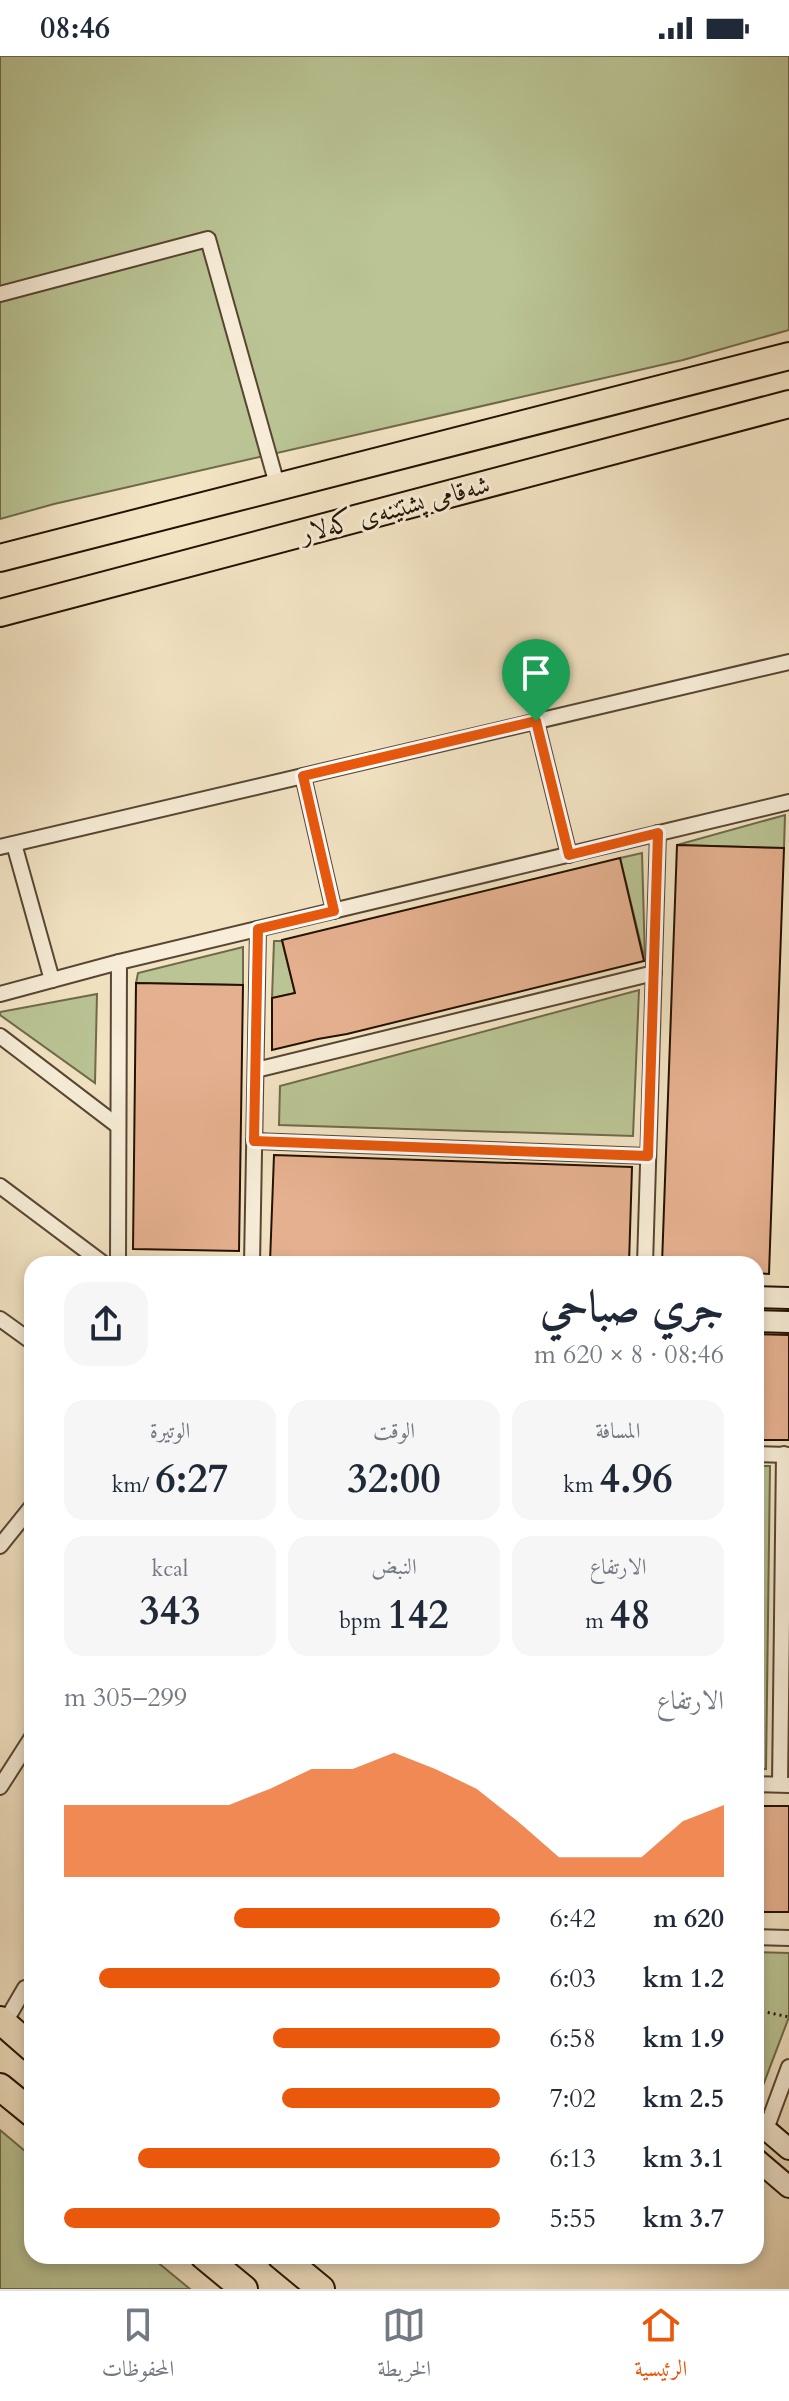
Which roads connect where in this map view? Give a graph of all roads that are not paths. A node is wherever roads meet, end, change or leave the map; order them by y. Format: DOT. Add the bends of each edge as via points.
graph roads {
  1 [pos="0,294"];
  2 [pos="789,356"];
  3 [pos="789,404"];
  4 [pos="278,488"];
  5 [pos="0,558"];
  6 [pos="0,613"];
  7 [pos="789,662"];
  8 [pos="536,721"];
  9 [pos="303,776"];
  10 [pos="789,802"];
  11 [pos="658,833"];
  12 [pos="7,845"];
  13 [pos="569,855"];
  14 [pos="334,911"];
  15 [pos="258,929"];
  16 [pos="119,962"];
  17 [pos="654,973"];
  18 [pos="52,980"];
  19 [pos="0,994"];
  20 [pos="0,1036"];
  21 [pos="256,1070"];
  22 [pos="118,1126"];
  23 [pos="254,1141"];
  24 [pos="648,1156"];
  25 [pos="0,1186"];
  26 [pos="93,1256"];
  27 [pos="118,1256"];
  28 [pos="252,1256"];
  29 [pos="645,1256"];
  30 [pos="764,1297"];
  31 [pos="789,1298"];
  32 [pos="0,1319"];
  33 [pos="764,1321"];
  34 [pos="789,1322"];
  35 [pos="24,1336"];
  36 [pos="764,1454"];
  37 [pos="786,1454"];
  38 [pos="24,1516"];
  39 [pos="0,1546"];
  40 [pos="24,1750"];
  41 [pos="784,1784"];
  42 [pos="0,1787"];
  43 [pos="764,1937"];
  44 [pos="789,1938"];
  45 [pos="24,1989"];
  46 [pos="2,2022"];
  47 [pos="24,2041"];
  48 [pos="789,2067"];
  49 [pos="0,2087"];
  50 [pos="24,2106"];
  51 [pos="764,2119"];
  52 [pos="764,2128"];
  53 [pos="789,2149"];
  54 [pos="764,2166"];
  55 [pos="789,2187"];
  56 [pos="214,2264"];
  57 [pos="291,2264"];
  58 [pos="244,2289"];
  59 [pos="321,2289"];
  1 -- 4 [label="street" via="208,239"];
  2 -- 4 [label="highway, شەقامی پشتێنەی کەلار"];
  3 -- 6 [label="highway, شەقامی پشتێنەی کەلار"];
  4 -- 5 [label="highway, شەقامی پشتێنەی کەلار"];
  7 -- 8 [label="street"];
  8 -- 9 [label="street"];
  8 -- 13 [label="street"];
  9 -- 12 [label="street"];
  9 -- 14 [label="street"];
  10 -- 11 [label="street"];
  11 -- 13 [label="street"];
  11 -- 17 [label="street"];
  12 -- 18 [label="street"];
  13 -- 14 [label="street"];
  14 -- 15 [label="street"];
  15 -- 16 [label="street"];
  15 -- 21 [label="street"];
  16 -- 18 [label="street"];
  16 -- 22 [label="street"];
  17 -- 21 [label="street"];
  17 -- 24 [label="street"];
  18 -- 19 [label="street"];
  20 -- 22 [label="street"];
  21 -- 23 [label="street"];
  22 -- 27 [label="street"];
  23 -- 24 [label="street"];
  23 -- 28 [label="street"];
  24 -- 29 [label="street"];
  25 -- 26 [label="street"];
  30 -- 31 [label="street"];
  32 -- 35 [label="street"];
  33 -- 34 [label="street"];
  36 -- 37 [label="street"];
  37 -- 41 [label="street"];
  38 -- 39 [label="street"];
  40 -- 42 [label="street"];
  43 -- 44 [label="street"];
  45 -- 46 [label="street"];
  46 -- 47 [label="highway"];
  48 -- 51 [label="street"];
  49 -- 50 [label="highway"];
  52 -- 53 [label="street"];
  54 -- 55 [label="street"];
  56 -- 58 [label="highway"];
  57 -- 59 [label="highway"];
}
